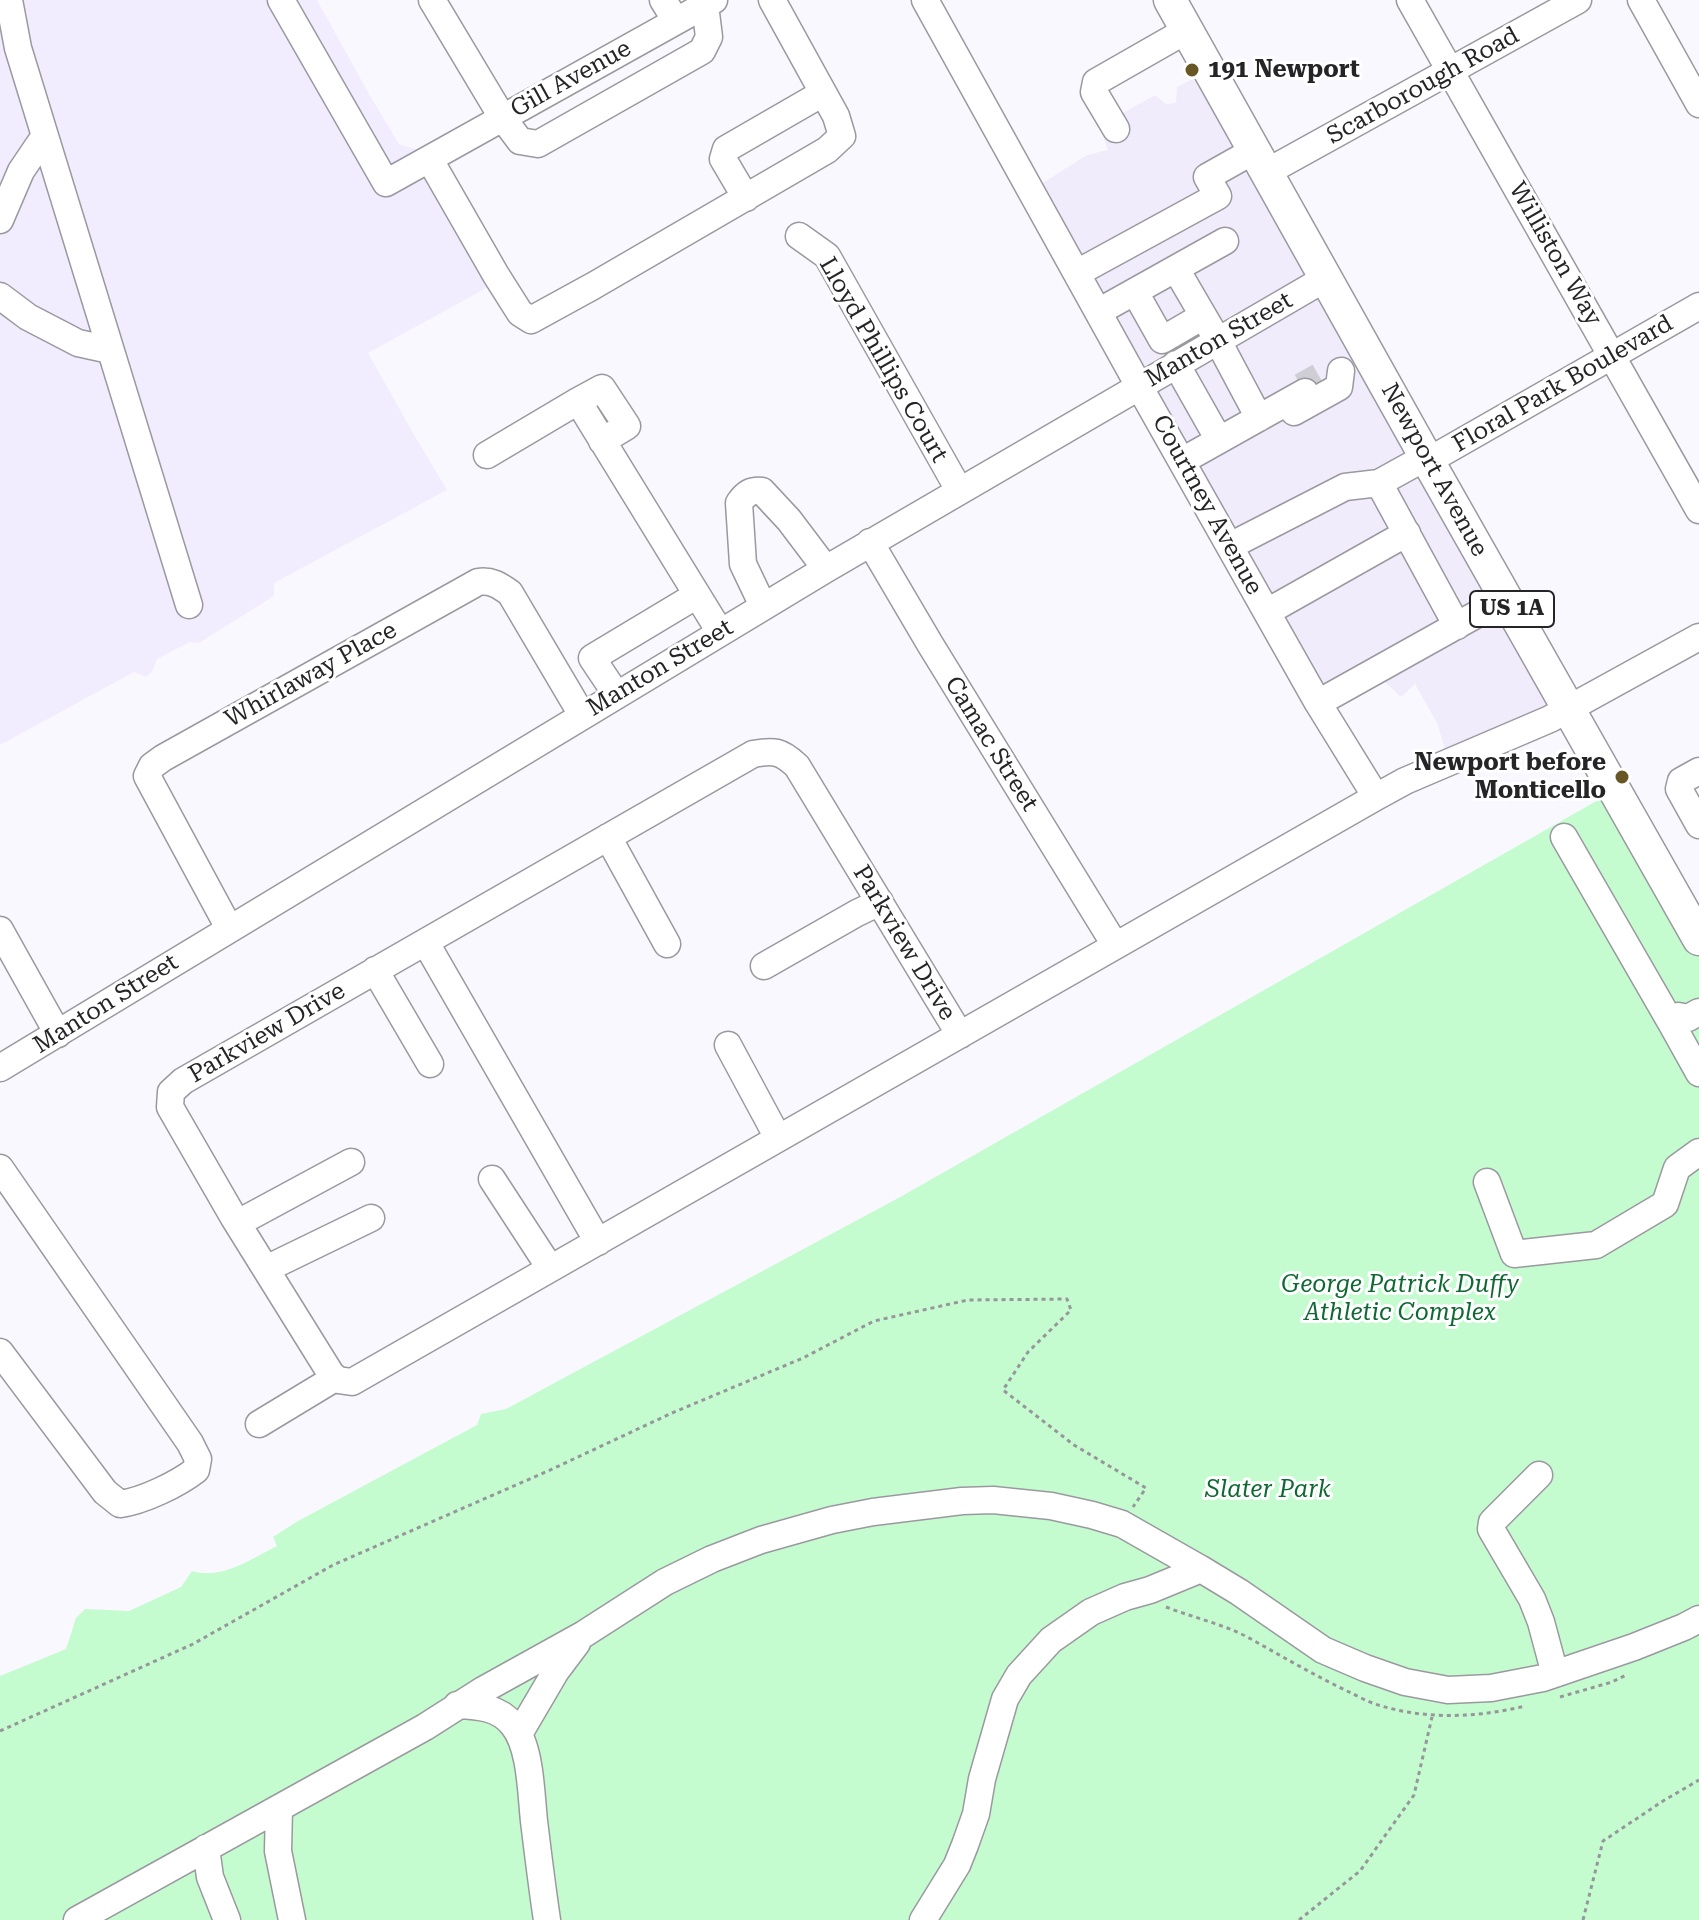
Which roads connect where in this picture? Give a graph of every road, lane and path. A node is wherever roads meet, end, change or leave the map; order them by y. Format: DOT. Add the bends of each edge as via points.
graph roads {
  1 [pos="9,0"];
  2 [pos="281,0"];
  3 [pos="432,0"];
  4 [pos="772,0"];
  5 [pos="925,0"];
  6 [pos="1170,0"];
  7 [pos="1410,0"];
  8 [pos="1578,0"];
  9 [pos="1641,0"];
  10 [pos="709,2"];
  11 [pos="670,11"];
  12 [pos="1187,30"];
  13 [pos="1450,72"];
  14 [pos="823,93"];
  15 [pos="1699,104"];
  16 [pos="502,117"];
  17 [pos="1116,129"];
  18 [pos="44,137"];
  19 [pos="430,160"];
  20 [pos="1261,161"];
  21 [pos="746,198"];
  22 [pos="0,220"];
  23 [pos="799,236"];
  24 [pos="1225,241"];
  25 [pos="1176,269"];
  26 [pos="1077,273"];
  27 [pos="1326,278"];
  28 [pos="1135,292"];
  29 [pos="0,296"];
  30 [pos="1699,306"];
  31 [pos="1098,312"];
  32 [pos="1203,316"];
  33 [pos="1218,341"];
  34 [pos="110,350"];
  35 [pos="1613,355"];
  36 [pos="1369,356"];
  37 [pos="1176,364"];
  38 [pos="1318,382"];
  39 [pos="1139,386"];
  40 [pos="1266,415"];
  41 [pos="1219,440"];
  42 [pos="487,455"];
  43 [pos="1427,459"];
  44 [pos="1182,461"];
  45 [pos="1379,483"];
  46 [pos="959,490"];
  47 [pos="1699,510"];
  48 [pos="1407,533"];
  49 [pos="870,542"];
  50 [pos="1230,546"];
  51 [pos="826,569"];
  52 [pos="697,595"];
  53 [pos="1506,598"];
  54 [pos="189,605"];
  55 [pos="763,606"];
  56 [pos="1267,612"];
  57 [pos="1457,626"];
  58 [pos="720,632"];
  59 [pos="1699,637"];
  60 [pos="616,694"];
  61 [pos="1318,703"];
  62 [pos="1569,710"];
  63 [pos="582,715"];
  64 [pos="1699,771"];
  65 [pos="1376,797"];
  66 [pos="1699,825"];
  67 [pos="608,837"];
  68 [pos="1564,837"];
  69 [pos="880,902"];
  70 [pos="1694,920"];
  71 [pos="229,928"];
  72 [pos="0,930"];
  73 [pos="426,943"];
  74 [pos="667,944"];
  75 [pos="1115,945"];
  76 [pos="764,966"];
  77 [pos="375,970"];
  78 [pos="1699,999"];
  79 [pos="1682,1016"];
  80 [pos="58,1034"];
  81 [pos="960,1035"];
  82 [pos="728,1045"];
  83 [pos="430,1064"];
  84 [pos="0,1068"];
  85 [pos="1699,1073"];
  86 [pos="778,1138"];
  87 [pos="1699,1152"];
  88 [pos="351,1162"];
  89 [pos="0,1168"];
  90 [pos="492,1179"];
  91 [pos="1487,1182"];
  92 [pos="371,1218"];
  93 [pos="238,1223"];
  94 [pos="598,1242"];
  95 [pos="550,1268"];
  96 [pos="266,1269"];
  97 [pos="0,1352"];
  98 [pos="335,1378"];
  99 [pos="259,1424"];
  100 [pos="1539,1475"];
  101 [pos="1122,1524"];
  102 [pos="1201,1569"];
  103 [pos="1699,1619"];
  104 [pos="584,1634"];
  105 [pos="1555,1674"];
  106 [pos="457,1705"];
  107 [pos="1432,1716"];
  108 [pos="0,1731"];
  109 [pos="519,1734"];
  110 [pos="1699,1780"];
  111 [pos="279,1808"];
  112 [pos="206,1848"];
  113 [pos="77,1920"];
  114 [pos="227,1920"];
  115 [pos="292,1920"];
  116 [pos="547,1920"];
  117 [pos="923,1920"];
  118 [pos="1299,1920"];
  119 [pos="1583,1920"];
  1 -- 18 [label="street"];
  2 -- 19 [label="street, Gill Avenue" via="386,183"];
  3 -- 16 [label="street"];
  4 -- 14 [label="street"];
  5 -- 26 [label="street, Courtney Avenue"];
  6 -- 12 [label="main road, Newport Avenue / US 1A"];
  7 -- 13 [label="street, Williston Way"];
  8 -- 13 [label="street, Scarborough Road"];
  9 -- 15 [label="street"];
  10 -- 11 [label="street, Gill Avenue"];
  10 -- 16 [label="street" via="709,37 702,51 538,144 520,141"];
  11 -- 16 [label="street, Gill Avenue"];
  12 -- 17 [label="street" via="1096,82 1094,92"];
  12 -- 20 [label="main road, Newport Avenue / US 1A"];
  13 -- 20 [label="street, Scarborough Road"];
  13 -- 35 [label="street, Williston Way"];
  14 -- 21 [label="street" via="842,136"];
  14 -- 21 [label="street" via="726,149 723,159"];
  16 -- 19 [label="street, Gill Avenue"];
  18 -- 22 [label="street" via="21,171"];
  18 -- 34 [label="street"];
  19 -- 21 [label="street" via="496,275 520,313 531,320"];
  20 -- 26 [label="street, Scarborough Road" via="1207,177 1218,196"];
  20 -- 27 [label="main road, Newport Avenue / US 1A"];
  23 -- 46 [label="street, Lloyd Phillips Court" via="827,256"];
  24 -- 25 [label="street"];
  25 -- 28 [label="street"];
  25 -- 32 [label="street"];
  26 -- 31 [label="street, Courtney Avenue"];
  27 -- 33 [label="street, Manton Street"];
  27 -- 36 [label="main road, Newport Avenue / US 1A"];
  28 -- 31 [label="street"];
  28 -- 32 [label="street" via="1162,340"];
  29 -- 34 [label="street" via="78,343"];
  30 -- 35 [label="street, Floral Park Boulevard"];
  31 -- 39 [label="street, Courtney Avenue"];
  32 -- 33 [label="street"];
  33 -- 37 [label="street, Manton Street"];
  33 -- 40 [label="street"];
  34 -- 54 [label="street"];
  35 -- 43 [label="street, Floral Park Boulevard"];
  35 -- 47 [label="street, Williston Way"];
  36 -- 38 [label="street"];
  36 -- 43 [label="main road, Newport Avenue / US 1A"];
  37 -- 39 [label="street, Manton Street"];
  37 -- 41 [label="street"];
  38 -- 40 [label="street"];
  38 -- 40 [label="street" via="1339,387 1289,416"];
  39 -- 44 [label="street, Courtney Avenue"];
  39 -- 46 [label="street, Manton Street"];
  40 -- 41 [label="street"];
  41 -- 44 [label="street"];
  42 -- 52 [label="street" via="578,401"];
  43 -- 45 [label="street, Floral Park Boulevard"];
  43 -- 53 [label="main road, Newport Avenue / US 1A"];
  44 -- 50 [label="street, Courtney Avenue"];
  45 -- 48 [label="street"];
  45 -- 50 [label="street, Floral Park Boulevard" via="1345,487"];
  46 -- 49 [label="street, Manton Street"];
  48 -- 56 [label="street"];
  48 -- 57 [label="street"];
  49 -- 51 [label="street, Manton Street"];
  49 -- 75 [label="street, Camac Street"];
  50 -- 56 [label="street, Courtney Avenue"];
  51 -- 55 [label="street, Manton Street"];
  51 -- 55 [label="street" via="762,491 752,490 739,503 743,564"];
  52 -- 58 [label="street"];
  52 -- 60 [label="street" via="592,658"];
  53 -- 57 [label="street"];
  53 -- 62 [label="main road, Newport Avenue / US 1A"];
  55 -- 58 [label="street, Manton Street"];
  56 -- 61 [label="street, Courtney Avenue"];
  57 -- 61 [label="street"];
  58 -- 60 [label="street, Manton Street"];
  59 -- 62 [label="street, Parkview Drive"];
  60 -- 63 [label="street, Manton Street"];
  61 -- 65 [label="street, Courtney Avenue"];
  62 -- 65 [label="street, Parkview Drive"];
  62 -- 70 [label="main road, Newport Avenue / US 1A"];
  63 -- 71 [label="street, Manton Street"];
  63 -- 71 [label="street, Whirlaway Place" via="510,593 488,581 478,582 163,758 147,776"];
  64 -- 66 [label="street" via="1681,781 1679,789"];
  65 -- 75 [label="street, Parkview Drive"];
  67 -- 69 [label="street, Parkview Drive" via="753,754 784,754 797,766"];
  67 -- 73 [label="street, Parkview Drive"];
  67 -- 74 [label="street"];
  68 -- 79 [label="street"];
  69 -- 76 [label="street"];
  69 -- 81 [label="street, Parkview Drive"];
  71 -- 80 [label="street, Manton Street"];
  72 -- 80 [label="street"];
  73 -- 77 [label="street, Parkview Drive"];
  73 -- 94 [label="street"];
  75 -- 81 [label="street, Parkview Drive"];
  77 -- 83 [label="street"];
  77 -- 93 [label="street, Parkview Drive" via="171,1092 170,1107"];
  78 -- 79 [label="street" via="1683,1007"];
  79 -- 85 [label="street"];
  80 -- 84 [label="street, Manton Street"];
  81 -- 86 [label="street, Parkview Drive"];
  82 -- 86 [label="street"];
  86 -- 94 [label="street, Parkview Drive"];
  87 -- 91 [label="street" via="1677,1168 1665,1204 1596,1245 1514,1254"];
  88 -- 93 [label="street"];
  89 -- 97 [label="street" via="190,1443 198,1459 196,1470 120,1504 105,1492"];
  90 -- 95 [label="street"];
  92 -- 96 [label="street"];
  93 -- 96 [label="street, Parkview Drive"];
  94 -- 95 [label="street, Parkview Drive"];
  95 -- 98 [label="street, Parkview Drive" via="352,1382"];
  96 -- 98 [label="street, Parkview Drive"];
  98 -- 99 [label="street"];
  100 -- 105 [label="street" via="1491,1529 1532,1599"];
  101 -- 102 [label="street"];
  101 -- 104 [label="street" via="1051,1506 993,1500 846,1518 712,1559"];
  101 -- 108 [label="path" via="1146,1488 1074,1445 1003,1390 1028,1352 1071,1310 1067,1299 968,1300 874,1321 803,1358 333,1565 193,1644"];
  102 -- 105 [label="street" via="1323,1650 1405,1682 1477,1689"];
  102 -- 117 [label="street" via="1091,1612 1051,1640 1019,1675 1005,1699 965,1845"];
  103 -- 105 [label="street"];
  104 -- 106 [label="street"];
  104 -- 109 [label="street"];
  106 -- 109 [label="street" via="496,1711"];
  106 -- 111 [label="street"];
  107 -- 118 [label="path" via="1414,1795 1360,1871"];
  109 -- 116 [label="street"];
  110 -- 119 [label="path" via="1603,1841"];
  111 -- 112 [label="street"];
  111 -- 115 [label="street" via="278,1851"];
  112 -- 113 [label="street"];
  112 -- 114 [label="street" via="210,1877"];
}
